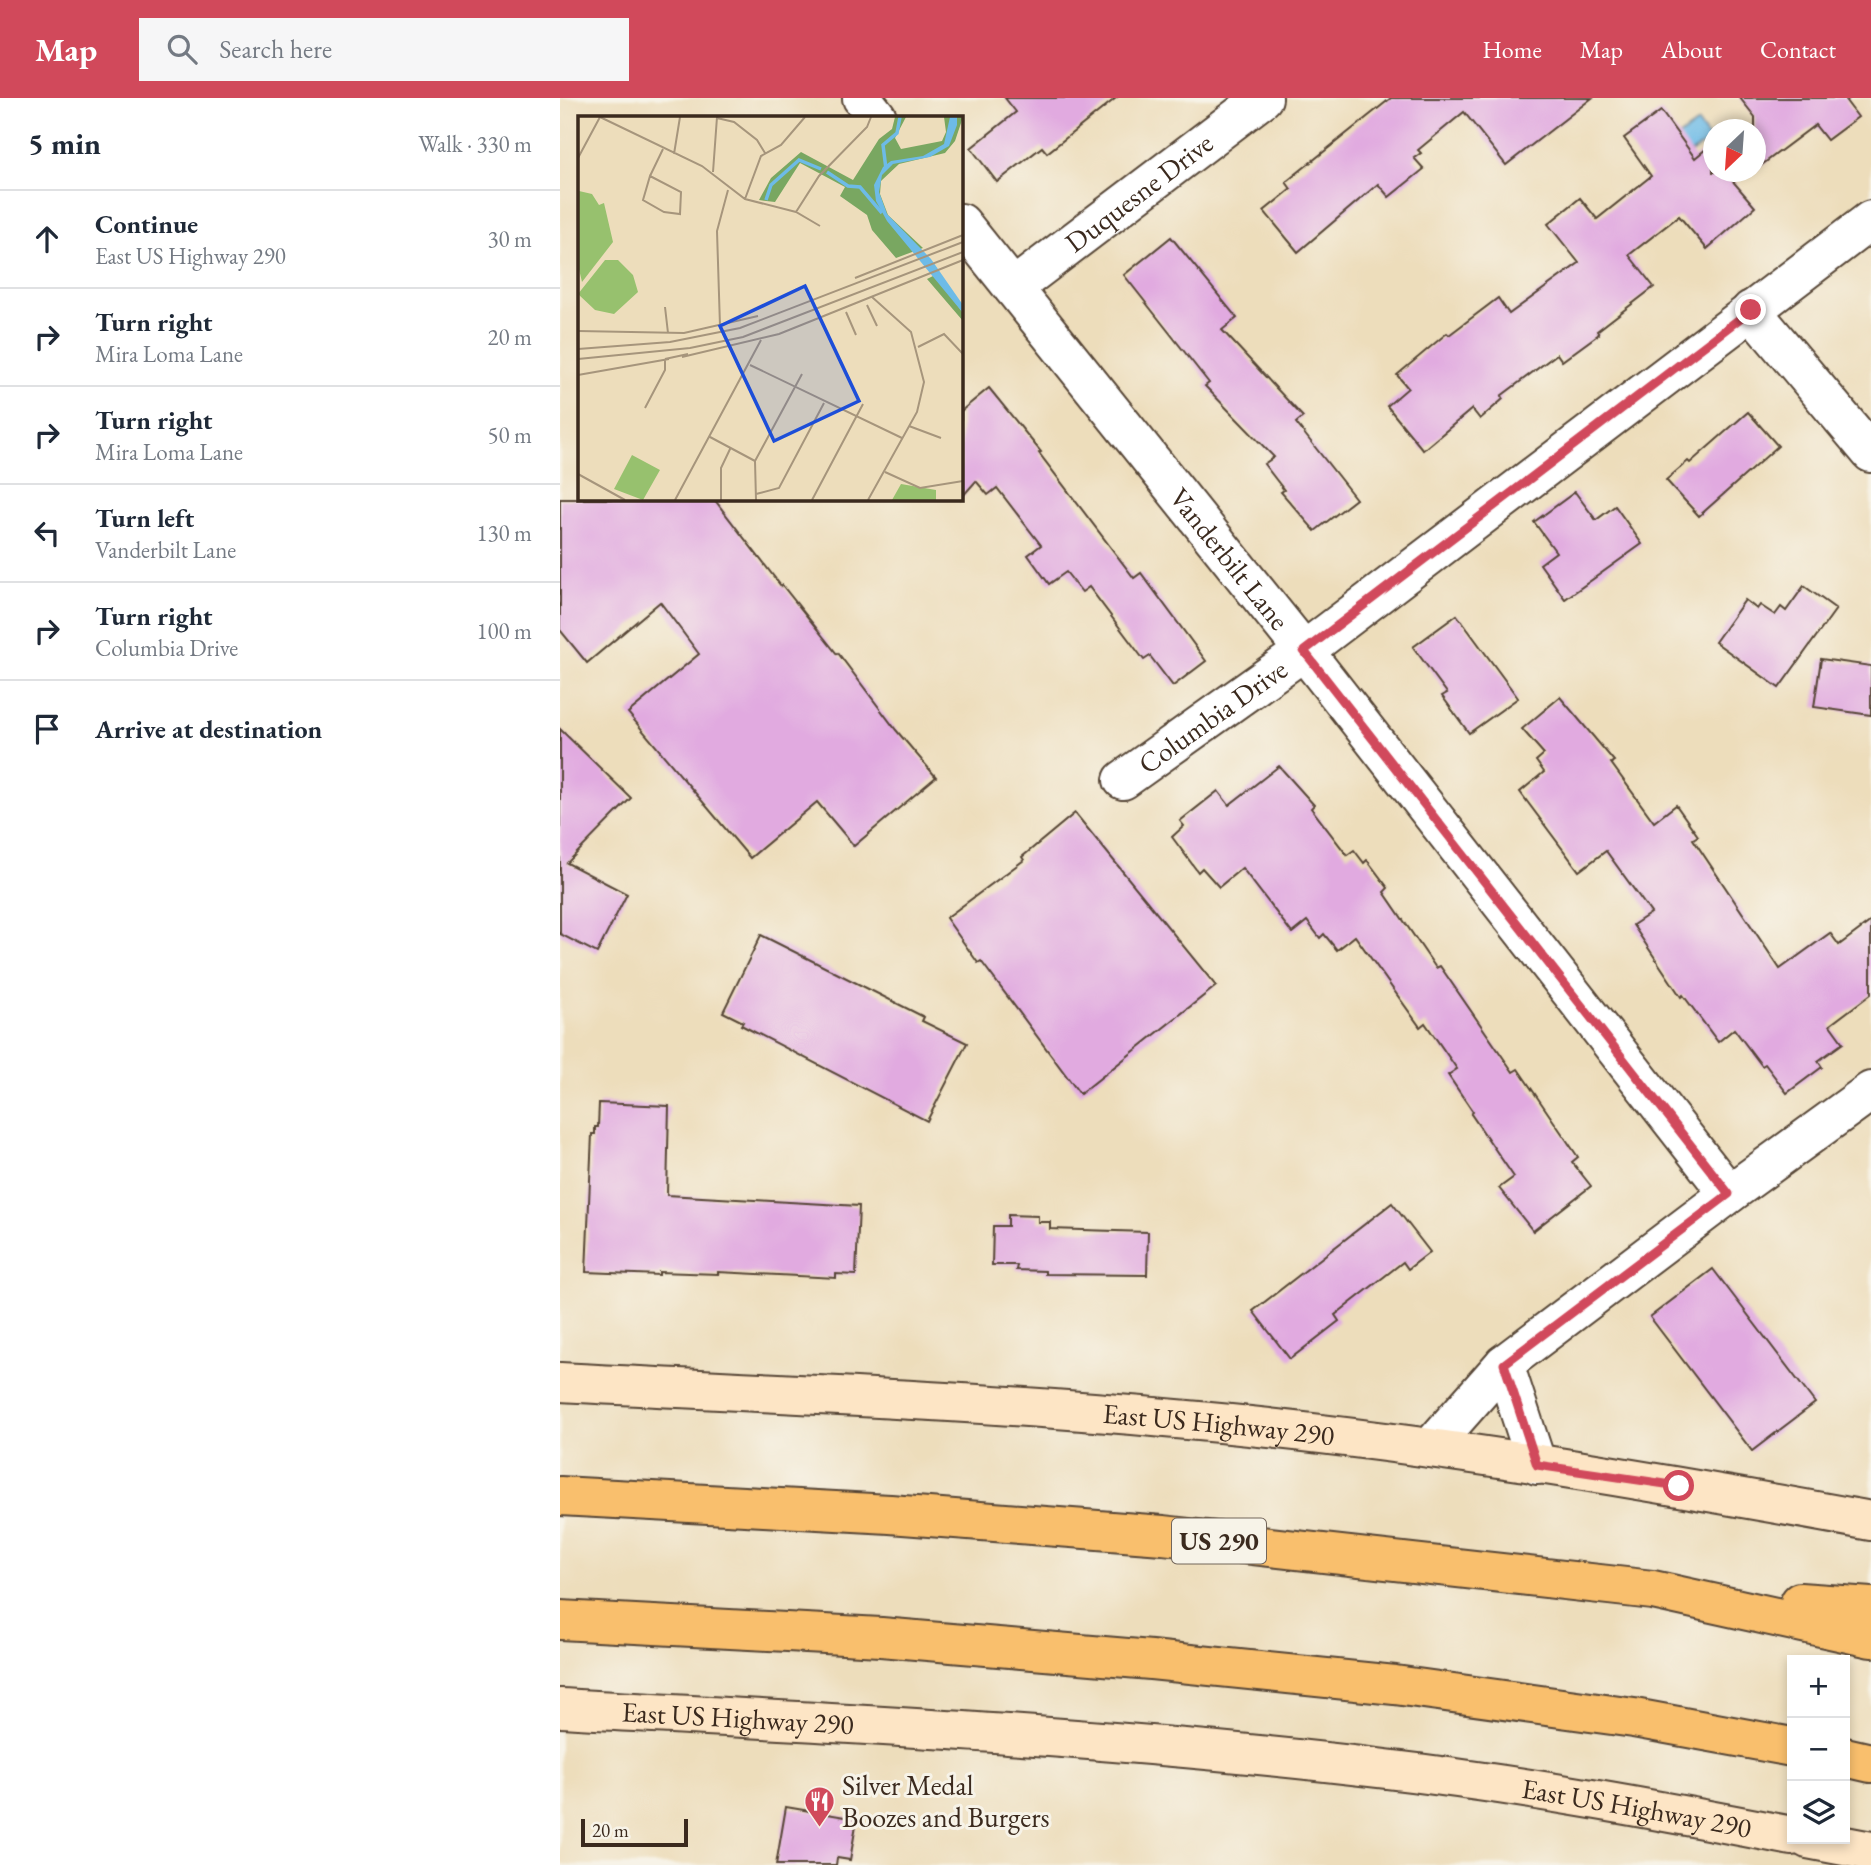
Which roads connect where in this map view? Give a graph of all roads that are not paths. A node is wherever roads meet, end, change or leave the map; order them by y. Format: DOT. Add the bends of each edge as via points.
graph roads {
  1 [pos="862,98"];
  2 [pos="1263,98"];
  3 [pos="876,116"];
  4 [pos="1871,220"];
  5 [pos="962,224"];
  6 [pos="1013,288"];
  7 [pos="1751,310"];
  8 [pos="1871,453"];
  9 [pos="1304,651"];
  10 [pos="1124,780"];
  11 [pos="1871,1091"];
  12 [pos="1729,1194"];
  13 [pos="1504,1364"];
  14 [pos="560,1382"];
  15 [pos="1430,1448"];
  16 [pos="1537,1465"];
  17 [pos="560,1496"];
  18 [pos="1871,1521"];
  19 [pos="1653,1590"];
  20 [pos="1871,1608"];
  21 [pos="560,1620"];
  22 [pos="1871,1638"];
  23 [pos="560,1708"];
  24 [pos="1787,1746"];
  25 [pos="1850,1758"];
  26 [pos="1871,1763"];
  27 [pos="1787,1835"];
  28 [pos="1834,1844"];
  29 [pos="1871,1851"];
  1 -- 3 [label="street"];
  2 -- 6 [label="street, Duquesne Drive"];
  4 -- 7 [label="street, Columbia Drive"];
  5 -- 6 [label="street, Vanderbilt Lane"];
  6 -- 9 [label="street, Vanderbilt Lane"];
  7 -- 8 [label="street"];
  7 -- 9 [label="street, Columbia Drive"];
  9 -- 10 [label="street, Columbia Drive"];
  9 -- 12 [label="street, Vanderbilt Lane"];
  11 -- 12 [label="street"];
  12 -- 13 [label="street"];
  13 -- 15 [label="street"];
  13 -- 16 [label="street"];
  14 -- 15 [label="main road, East US Highway 290" via="1177,1419"];
  15 -- 16 [label="main road, East US Highway 290"];
  16 -- 18 [label="main road, East US Highway 290"];
  17 -- 19 [label="highway, US 290" via="1163,1535"];
  19 -- 20 [label="highway"];
  19 -- 22 [label="highway, US 290"];
  21 -- 24 [label="highway" via="881,1637 1165,1661 1395,1685 1634,1718"];
  23 -- 27 [label="main road, East US Highway 290" via="882,1725 1373,1768 1621,1804"];
  25 -- 26 [label="highway"];
  28 -- 29 [label="main road"];
}
